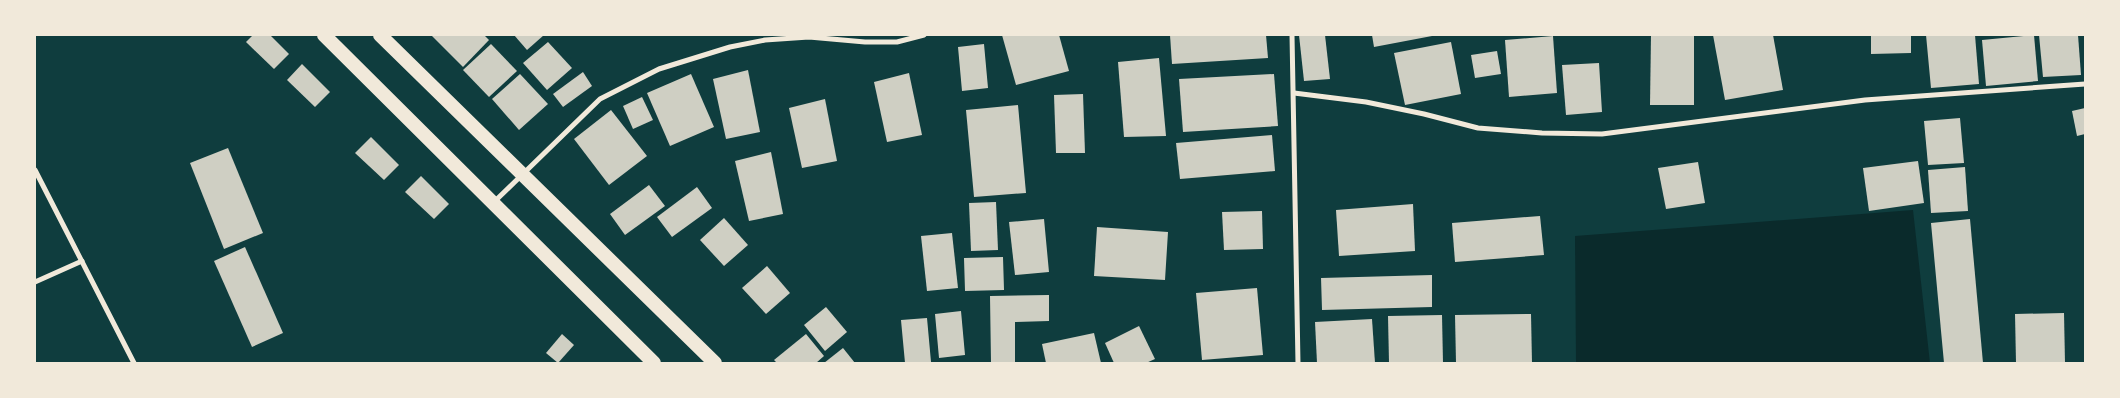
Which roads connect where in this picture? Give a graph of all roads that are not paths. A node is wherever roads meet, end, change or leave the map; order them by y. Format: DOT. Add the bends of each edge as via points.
graph roads {
  1 [pos="324,35"];
  2 [pos="380,35"];
  3 [pos="924,35"];
  4 [pos="1292,35"];
  5 [pos="839,38"];
  6 [pos="2085,84"];
  7 [pos="1294,93"];
  8 [pos="35,170"];
  9 [pos="522,174"];
  10 [pos="494,202"];
  11 [pos="82,261"];
  12 [pos="35,282"];
  13 [pos="134,363"];
  14 [pos="654,363"];
  15 [pos="716,363"];
  16 [pos="1298,363"];
  1 -- 10 [label="highway"];
  2 -- 9 [label="highway"];
  3 -- 5 [label="street" via="897,42"];
  4 -- 7 [label="street"];
  5 -- 9 [label="street" via="765,40 658,69 600,99"];
  6 -- 7 [label="street" via="1865,100 1602,134 1478,128 1366,102"];
  7 -- 16 [label="street"];
  8 -- 11 [label="street"];
  9 -- 10 [label="street"];
  9 -- 15 [label="highway"];
  10 -- 14 [label="highway"];
  11 -- 12 [label="street"];
  11 -- 13 [label="street"];
}
